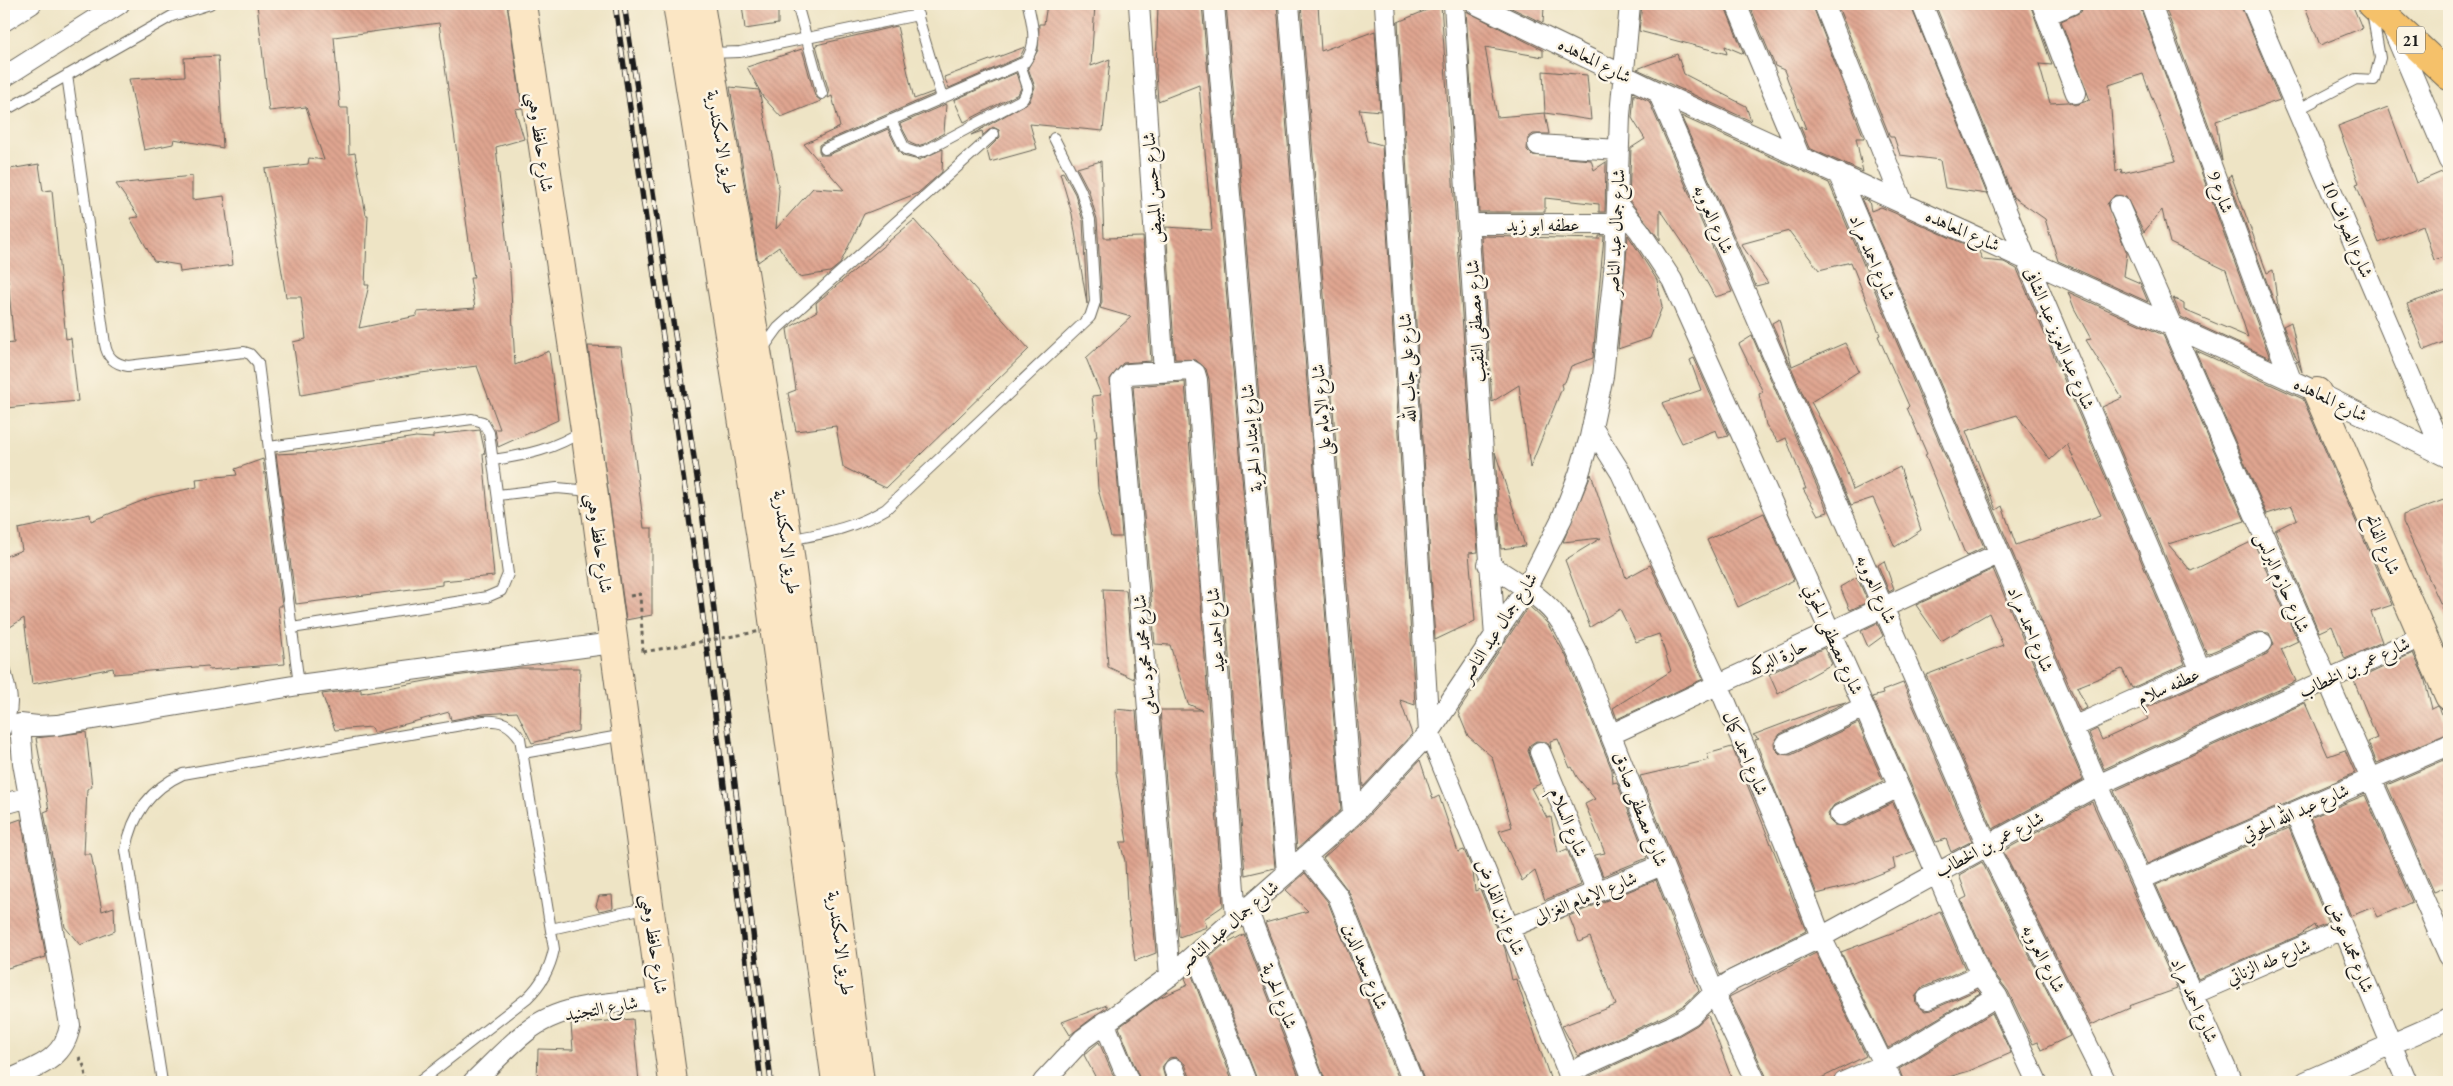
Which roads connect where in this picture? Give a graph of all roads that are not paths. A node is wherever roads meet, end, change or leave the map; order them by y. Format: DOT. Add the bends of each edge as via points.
graph roads {
  1 [pos="31,4"];
  2 [pos="119,4"];
  3 [pos="210,4"];
  4 [pos="522,4"];
  5 [pos="676,4"];
  6 [pos="700,4"];
  7 [pos="797,4"];
  8 [pos="914,4"];
  9 [pos="1028,4"];
  10 [pos="1139,4"];
  11 [pos="1214,4"];
  12 [pos="1289,4"];
  13 [pos="1385,4"];
  14 [pos="1454,4"];
  15 [pos="1476,4"];
  16 [pos="1630,4"];
  17 [pos="1736,4"];
  18 [pos="1824,4"];
  19 [pos="1922,4"];
  20 [pos="2072,4"];
  21 [pos="2151,4"];
  22 [pos="2252,4"];
  23 [pos="2364,4"];
  24 [pos="2044,9"];
  25 [pos="2383,9"];
  26 [pos="918,15"];
  27 [pos="4,21"];
  28 [pos="807,38"];
  29 [pos="695,55"];
  30 [pos="1020,64"];
  31 [pos="67,75"];
  32 [pos="1623,75"];
  33 [pos="2449,76"];
  34 [pos="4,77"];
  35 [pos="1658,92"];
  36 [pos="2076,93"];
  37 [pos="822,94"];
  38 [pos="942,98"];
  39 [pos="2297,110"];
  40 [pos="4,111"];
  41 [pos="892,120"];
  42 [pos="994,134"];
  43 [pos="1054,138"];
  44 [pos="1538,145"];
  45 [pos="825,149"];
  46 [pos="1619,150"];
  47 [pos="1799,155"];
  48 [pos="2449,161"];
  49 [pos="1838,173"];
  50 [pos="1903,203"];
  51 [pos="1618,204"];
  52 [pos="2119,206"];
  53 [pos="1470,224"];
  54 [pos="1617,224"];
  55 [pos="2026,259"];
  56 [pos="2169,324"];
  57 [pos="745,359"];
  58 [pos="1164,372"];
  59 [pos="2291,380"];
  60 [pos="2317,392"];
  61 [pos="738,400"];
  62 [pos="765,400"];
  63 [pos="1592,427"];
  64 [pos="584,430"];
  65 [pos="269,447"];
  66 [pos="2447,456"];
  67 [pos="493,460"];
  68 [pos="592,492"];
  69 [pos="498,495"];
  70 [pos="788,540"];
  71 [pos="1998,554"];
  72 [pos="1488,564"];
  73 [pos="1526,589"];
  74 [pos="1885,606"];
  75 [pos="292,628"];
  76 [pos="1831,632"];
  77 [pos="2423,636"];
  78 [pos="1495,638"];
  79 [pos="613,643"];
  80 [pos="2262,643"];
  81 [pos="4,664"];
  82 [pos="2201,670"];
  83 [pos="2326,680"];
  84 [pos="299,685"];
  85 [pos="1718,685"];
  86 [pos="2449,696"];
  87 [pos="1864,707"];
  88 [pos="9,727"];
  89 [pos="2073,728"];
  90 [pos="1429,733"];
  91 [pos="1612,734"];
  92 [pos="627,735"];
  93 [pos="1786,744"];
  94 [pos="2449,745"];
  95 [pos="1540,752"];
  96 [pos="523,753"];
  97 [pos="2370,779"];
  98 [pos="2098,786"];
  99 [pos="1899,787"];
  100 [pos="29,797"];
  101 [pos="4,804"];
  102 [pos="2295,812"];
  103 [pos="1353,815"];
  104 [pos="1840,815"];
  105 [pos="1987,845"];
  106 [pos="1306,856"];
  107 [pos="1662,866"];
  108 [pos="1287,873"];
  109 [pos="1936,873"];
  110 [pos="2141,879"];
  111 [pos="1597,892"];
  112 [pos="650,907"];
  113 [pos="1242,914"];
  114 [pos="1509,928"];
  115 [pos="551,929"];
  116 [pos="2343,929"];
  117 [pos="1821,937"];
  118 [pos="1196,954"];
  119 [pos="2449,956"];
  120 [pos="1982,975"];
  121 [pos="1170,976"];
  122 [pos="1714,993"];
  123 [pos="2192,994"];
  124 [pos="1997,996"];
  125 [pos="663,998"];
  126 [pos="1927,999"];
  127 [pos="2449,1020"];
  128 [pos="1104,1022"];
  129 [pos="2391,1045"];
  130 [pos="1888,1074"];
  131 [pos="1570,1077"];
  132 [pos="4,1082"];
  133 [pos="162,1082"];
  134 [pos="419,1082"];
  135 [pos="473,1082"];
  136 [pos="673,1082"];
  137 [pos="836,1082"];
  138 [pos="860,1082"];
  139 [pos="1043,1082"];
  140 [pos="1129,1082"];
  141 [pos="1246,1082"];
  142 [pos="1314,1082"];
  143 [pos="1413,1082"];
  144 [pos="1756,1082"];
  145 [pos="1844,1082"];
  146 [pos="2037,1082"];
  147 [pos="2106,1082"];
  148 [pos="2232,1082"];
  149 [pos="2305,1082"];
  150 [pos="2407,1082"];
  1 -- 27 [label="street"];
  2 -- 34 [label="street"];
  3 -- 31 [label="lane" via="172,16"];
  4 -- 64 [label="main road, شارع حافظ وهبى"];
  5 -- 29 [label="main road, طريق الاسكندرية"];
  6 -- 29 [label="main road, طريق الاسكندرية"];
  7 -- 28 [label="lane"];
  8 -- 26 [label="lane"];
  9 -- 30 [label="lane" via="1034,39 1030,54"];
  10 -- 58 [label="street, شارع حسن المبيض"];
  11 -- 108 [label="street, شارع إمتداد الحرية"];
  12 -- 103 [label="street, شارع الإمام على"];
  13 -- 90 [label="street, شارع على جاب الله"];
  14 -- 53 [label="street, شارع مصطفى النقيب"];
  15 -- 32 [label="street, شارع المعاهده"];
  16 -- 32 [label="street, شارع جمال عبد الناصر"];
  17 -- 47 [label="street"];
  18 -- 50 [label="street"];
  19 -- 55 [label="street, شارع عبد العزيز عبد الشافى"];
  20 -- 24 [label="street"];
  21 -- 59 [label="street, شارع 9"];
  22 -- 39 [label="street, شارع الصواف 10"];
  23 -- 39 [label="lane" via="2373,18 2380,58 2374,80 2356,79"];
  24 -- 36 [label="street"];
  25 -- 33 [label="highway, 21"];
  25 -- 48 [label="street"];
  26 -- 28 [label="lane"];
  26 -- 38 [label="lane"];
  28 -- 29 [label="lane" via="740,52"];
  28 -- 37 [label="lane"];
  29 -- 57 [label="main road, طريق الاسكندرية"];
  30 -- 38 [label="lane"];
  30 -- 41 [label="lane" via="1028,88 1023,99 927,150 917,153 905,149"];
  31 -- 40 [label="lane"];
  31 -- 65 [label="lane" via="106,352 116,363 128,366 244,352 250,354 260,369"];
  32 -- 35 [label="street, شارع المعاهده"];
  32 -- 46 [label="street, شارع جمال عبد الناصر"];
  35 -- 47 [label="street, شارع المعاهده"];
  35 -- 74 [label="street, شارع العروبه"];
  38 -- 41 [label="lane"];
  39 -- 66 [label="street, شارع الصواف 10"];
  41 -- 45 [label="lane"];
  42 -- 57 [label="lane"];
  43 -- 70 [label="lane" via="1081,191 1090,220 1095,302 1090,317 886,509 856,526"];
  44 -- 46 [label="street"];
  46 -- 51 [label="street, شارع جمال عبد الناصر"];
  47 -- 49 [label="street, شارع المعاهده"];
  49 -- 50 [label="street, شارع المعاهده"];
  49 -- 71 [label="street, شارع احمد مراد"];
  50 -- 55 [label="street, شارع المعاهده"];
  51 -- 54 [label="street, شارع جمال عبد الناصر"];
  51 -- 76 [label="street, شارع مصطفى الحوتي" via="1672,280"];
  52 -- 56 [label="street, شارع حازم البرلس"];
  53 -- 54 [label="street, عطفه ابو زيد"];
  53 -- 72 [label="street, شارع مصطفى النقيب"];
  54 -- 63 [label="street, شارع جمال عبد الناصر" via="1604,376"];
  55 -- 56 [label="street, شارع المعاهده"];
  55 -- 82 [label="street, شارع عبد العزيز عبد الشافى"];
  56 -- 59 [label="street, شارع المعاهده"];
  56 -- 83 [label="street, شارع حازم البرلس"];
  57 -- 61 [label="main road, طريق الاسكندرية"];
  57 -- 62 [label="main road, طريق الاسكندرية"];
  58 -- 113 [label="street, شارع احمد عيد" via="1190,370 1197,380"];
  58 -- 121 [label="street, شارع محمد محمود سامى" via="1128,374 1121,382"];
  59 -- 60 [label="street, شارع المعاهده"];
  60 -- 66 [label="street, شارع المعاهده"];
  60 -- 77 [label="main road, شارع الفاتح"];
  61 -- 62 [label="main road" via="749,395"];
  61 -- 137 [label="main road, طريق الاسكندرية" via="768,582"];
  62 -- 70 [label="main road, طريق الاسكندرية"];
  63 -- 73 [label="street, شارع جمال عبد الناصر" via="1562,518"];
  63 -- 85 [label="street, شارع احمد كمال" via="1620,474"];
  64 -- 67 [label="lane" via="535,454"];
  64 -- 68 [label="main road, شارع حافظ وهبى"];
  65 -- 67 [label="lane" via="472,419 487,426"];
  65 -- 75 [label="lane"];
  67 -- 69 [label="lane"];
  68 -- 69 [label="lane" via="557,488"];
  68 -- 79 [label="main road, شارع حافظ وهبى"];
  69 -- 75 [label="lane" via="508,574 505,586 495,595"];
  70 -- 138 [label="main road, طريق الاسكندرية"];
  71 -- 74 [label="street, حارة البركه"];
  71 -- 89 [label="street, شارع احمد مراد"];
  72 -- 73 [label="street, شارع مصطفى صادق"];
  72 -- 78 [label="street, شارع مصطفى النقيب"];
  73 -- 78 [label="street, شارع جمال عبد الناصر"];
  73 -- 91 [label="street, شارع مصطفى صادق" via="1562,624"];
  74 -- 76 [label="street, حارة البركه"];
  74 -- 105 [label="street, شارع العروبه"];
  75 -- 84 [label="lane"];
  76 -- 85 [label="street, حارة البركه"];
  76 -- 87 [label="street, شارع مصطفى الحوتي"];
  77 -- 83 [label="street, شارع عمر بن الخطاب"];
  77 -- 86 [label="main road, شارع الفاتح"];
  78 -- 90 [label="street, شارع جمال عبد الناصر" via="1462,681"];
  79 -- 84 [label="street"];
  79 -- 92 [label="main road, شارع حافظ وهبى"];
  80 -- 82 [label="street, عطفه سلام"];
  81 -- 88 [label="lane" via="12,694 13,711"];
  82 -- 89 [label="street, عطفه سلام"];
  83 -- 97 [label="street, شارع حازم البرلس"];
  83 -- 98 [label="street, شارع عمر بن الخطاب"];
  84 -- 88 [label="street" via="57,725"];
  85 -- 91 [label="street, حارة البركه"];
  85 -- 117 [label="street, شارع احمد كمال" via="1788,849"];
  87 -- 93 [label="street"];
  87 -- 99 [label="street, شارع مصطفى الحوتي"];
  88 -- 100 [label="street" via="23,763"];
  89 -- 98 [label="street, شارع احمد مراد"];
  90 -- 103 [label="street, شارع جمال عبد الناصر"];
  90 -- 114 [label="street, شارع ابن الفارض"];
  91 -- 107 [label="street, شارع مصطفى صادق"];
  92 -- 96 [label="lane"];
  92 -- 112 [label="main road, شارع حافظ وهبى"];
  94 -- 97 [label="street, شارع عبد الله الحوتي"];
  95 -- 111 [label="street, شارع السلام"];
  96 -- 115 [label="lane"];
  96 -- 133 [label="lane" via="520,738 512,727 499,720 484,721 183,774 151,795 134,820 126,850"];
  97 -- 102 [label="street, شارع عبد الله الحوتي"];
  97 -- 119 [label="street, شارع حازم البرلس"];
  98 -- 105 [label="street, شارع عمر بن الخطاب"];
  98 -- 110 [label="street, شارع احمد مراد"];
  99 -- 104 [label="street"];
  99 -- 109 [label="street, شارع مصطفى الحوتي"];
  100 -- 101 [label="street"];
  100 -- 132 [label="street" via="70,1025 66,1043 52,1058"];
  102 -- 110 [label="street, شارع عبد الله الحوتي"];
  102 -- 116 [label="street, شارع محمد عوض"];
  103 -- 106 [label="street, شارع جمال عبد الناصر"];
  105 -- 109 [label="street, شارع عمر بن الخطاب"];
  105 -- 147 [label="street, شارع العروبه"];
  106 -- 108 [label="street, شارع جمال عبد الناصر"];
  106 -- 143 [label="street, شارع سعد الدين" via="1338,896"];
  107 -- 111 [label="street, شارع الإمام الغزالى"];
  107 -- 122 [label="street, شارع مصطفى صادق"];
  108 -- 113 [label="street, شارع جمال عبد الناصر"];
  109 -- 117 [label="street, شارع عمر بن الخطاب"];
  109 -- 120 [label="street, شارع مصطفى الحوتي"];
  110 -- 123 [label="street, شارع احمد مراد"];
  111 -- 114 [label="street, شارع الإمام الغزالى"];
  112 -- 115 [label="lane"];
  112 -- 125 [label="main road, شارع حافظ وهبى"];
  113 -- 118 [label="street, شارع جمال عبد الناصر"];
  113 -- 142 [label="street, شارع الحرية"];
  114 -- 131 [label="street, شارع ابن الفارض"];
  115 -- 134 [label="lane" via="552,963 537,988"];
  116 -- 123 [label="street, شارع طه الزناتي"];
  116 -- 129 [label="street, شارع محمد عوض"];
  117 -- 122 [label="street, شارع عمر بن الخطاب" via="1733,980"];
  117 -- 130 [label="street, شارع احمد كمال"];
  118 -- 121 [label="street, شارع جمال عبد الناصر"];
  118 -- 141 [label="street"];
  120 -- 124 [label="street, شارع مصطفى الحوتي"];
  120 -- 126 [label="street"];
  121 -- 128 [label="street, شارع جمال عبد الناصر"];
  122 -- 131 [label="street, شارع عمر بن الخطاب" via="1692,1015"];
  122 -- 144 [label="street, شارع مصطفى صادق"];
  123 -- 148 [label="street, شارع احمد مراد"];
  124 -- 130 [label="street"];
  124 -- 146 [label="street, شارع مصطفى الحوتي"];
  125 -- 135 [label="street, شارع التجنيد" via="570,1010 549,1018 527,1031"];
  125 -- 136 [label="main road, شارع حافظ وهبى"];
  127 -- 129 [label="street"];
  128 -- 139 [label="street, شارع جمال عبد الناصر" via="1083,1039"];
  128 -- 140 [label="street"];
  129 -- 149 [label="street"];
  129 -- 150 [label="street, شارع محمد عوض"];
  130 -- 145 [label="street"];
}
